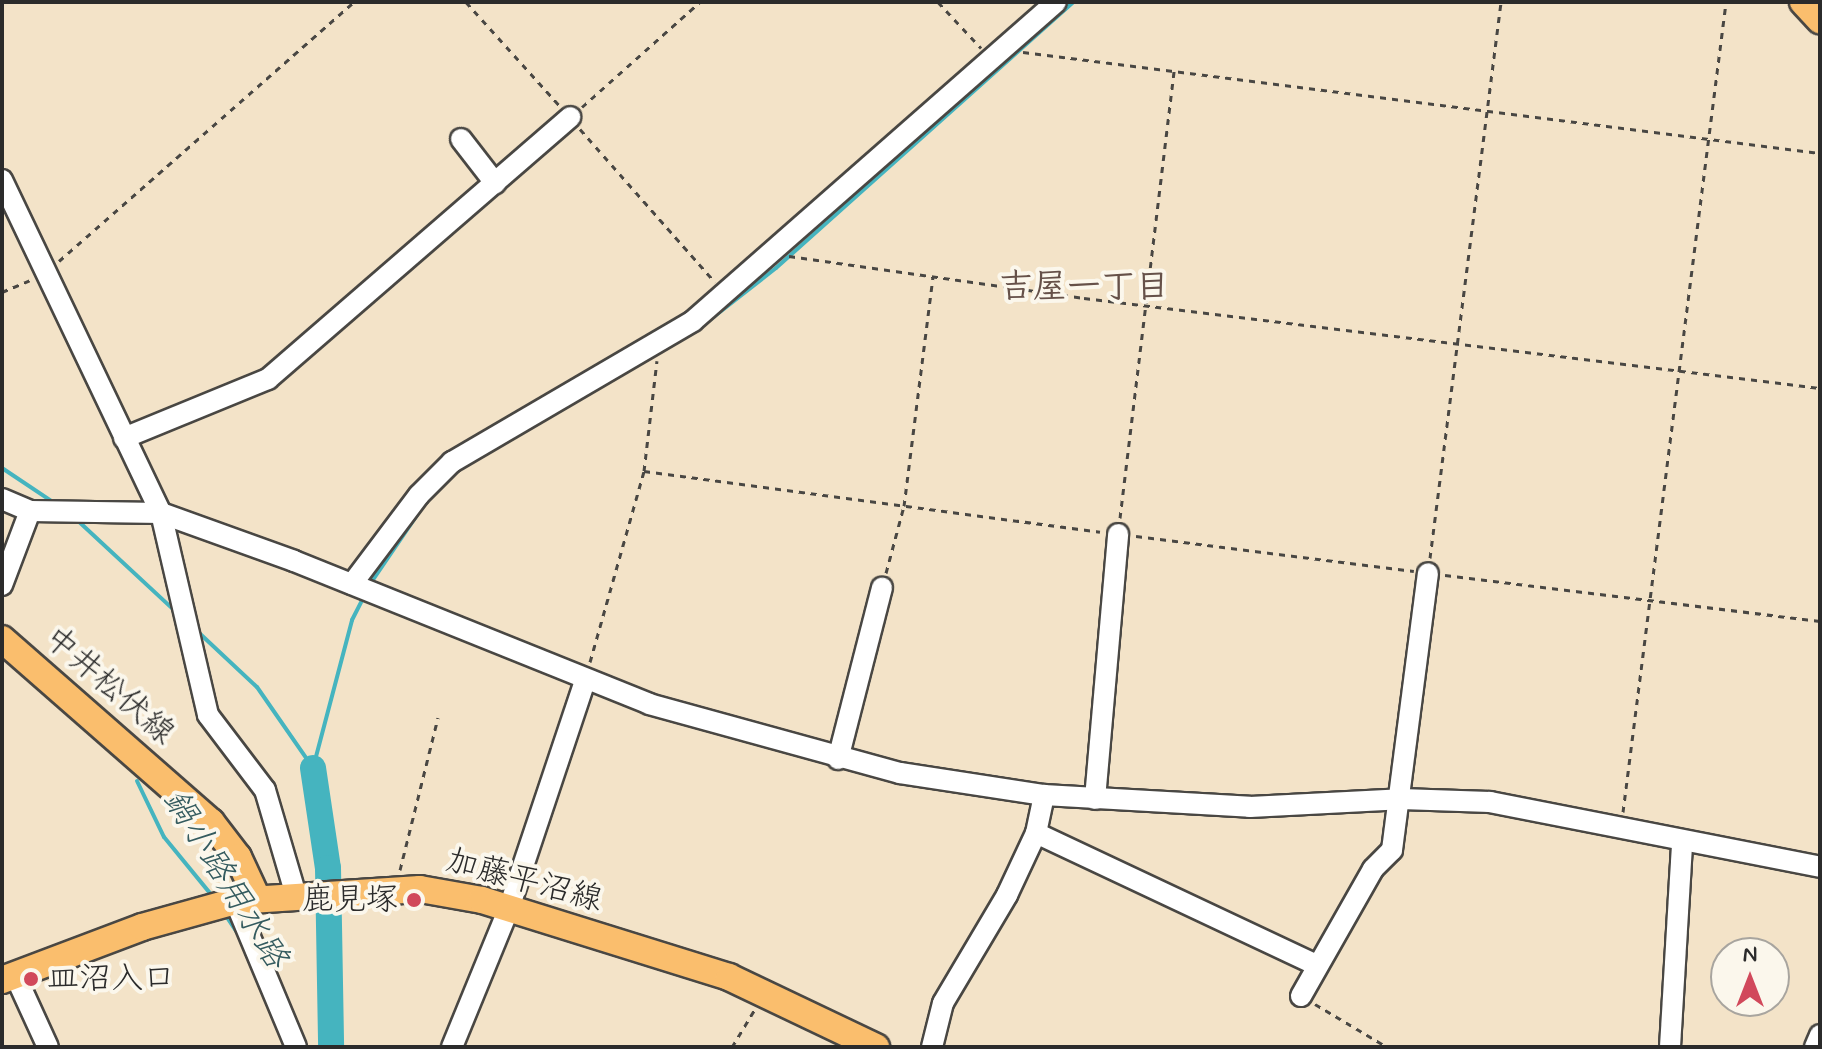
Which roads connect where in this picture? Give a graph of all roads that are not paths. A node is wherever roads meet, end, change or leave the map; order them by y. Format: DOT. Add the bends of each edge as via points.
graph roads {
  1 [pos="1056,2"];
  2 [pos="1803,2"];
  3 [pos="1820,20"];
  4 [pos="570,117"];
  5 [pos="461,139"];
  6 [pos="2,180"];
  7 [pos="495,183"];
  8 [pos="124,438"];
  9 [pos="2,499"];
  10 [pos="30,511"];
  11 [pos="161,513"];
  12 [pos="1118,534"];
  13 [pos="1428,573"];
  14 [pos="352,584"];
  15 [pos="2,585"];
  16 [pos="882,588"];
  17 [pos="2,639"];
  18 [pos="585,681"];
  19 [pos="838,759"];
  20 [pos="1044,795"];
  21 [pos="1095,799"];
  22 [pos="1401,799"];
  23 [pos="1036,833"];
  24 [pos="1682,843"];
  25 [pos="1820,867"];
  26 [pos="296,895"];
  27 [pos="246,900"];
  28 [pos="509,908"];
  29 [pos="1317,965"];
  30 [pos="8,977"];
  31 [pos="1301,996"];
  32 [pos="1820,1035"];
  33 [pos="48,1047"];
  34 [pos="296,1047"];
  35 [pos="452,1047"];
  36 [pos="876,1047"];
  37 [pos="932,1047"];
  38 [pos="1670,1047"];
  39 [pos="1815,1047"];
  1 -- 14 [label="street" via="726,294 659,341 452,462 419,495"];
  2 -- 3 [label="main road"];
  4 -- 7 [label="street"];
  5 -- 7 [label="street"];
  6 -- 8 [label="street"];
  7 -- 8 [label="street" via="268,379"];
  8 -- 11 [label="street"];
  9 -- 10 [label="street"];
  10 -- 11 [label="street"];
  10 -- 15 [label="street"];
  11 -- 14 [label="street"];
  11 -- 26 [label="street" via="208,715 265,790"];
  12 -- 21 [label="street"];
  13 -- 22 [label="street" via="1400,764"];
  14 -- 18 [label="street"];
  16 -- 19 [label="street"];
  17 -- 27 [label="main road, 中井松伏線" via="211,822 238,857"];
  18 -- 19 [label="street"];
  18 -- 28 [label="street"];
  19 -- 20 [label="street"];
  20 -- 21 [label="street"];
  20 -- 23 [label="street"];
  21 -- 22 [label="street" via="1250,807"];
  22 -- 24 [label="street" via="1490,802"];
  22 -- 29 [label="street" via="1392,850 1373,869"];
  23 -- 29 [label="street"];
  23 -- 37 [label="street" via="1007,895 961,965 943,1003"];
  24 -- 25 [label="street"];
  24 -- 38 [label="street"];
  26 -- 27 [label="main road, 加藤平沼線"];
  26 -- 28 [label="main road, 加藤平沼線" via="395,889 463,896"];
  27 -- 30 [label="main road, 加藤平沼線" via="142,927"];
  27 -- 34 [label="street"];
  28 -- 35 [label="street"];
  28 -- 36 [label="main road, 加藤平沼線" via="765,992"];
  29 -- 31 [label="street"];
  30 -- 33 [label="street"];
  32 -- 39 [label="street"];
}
